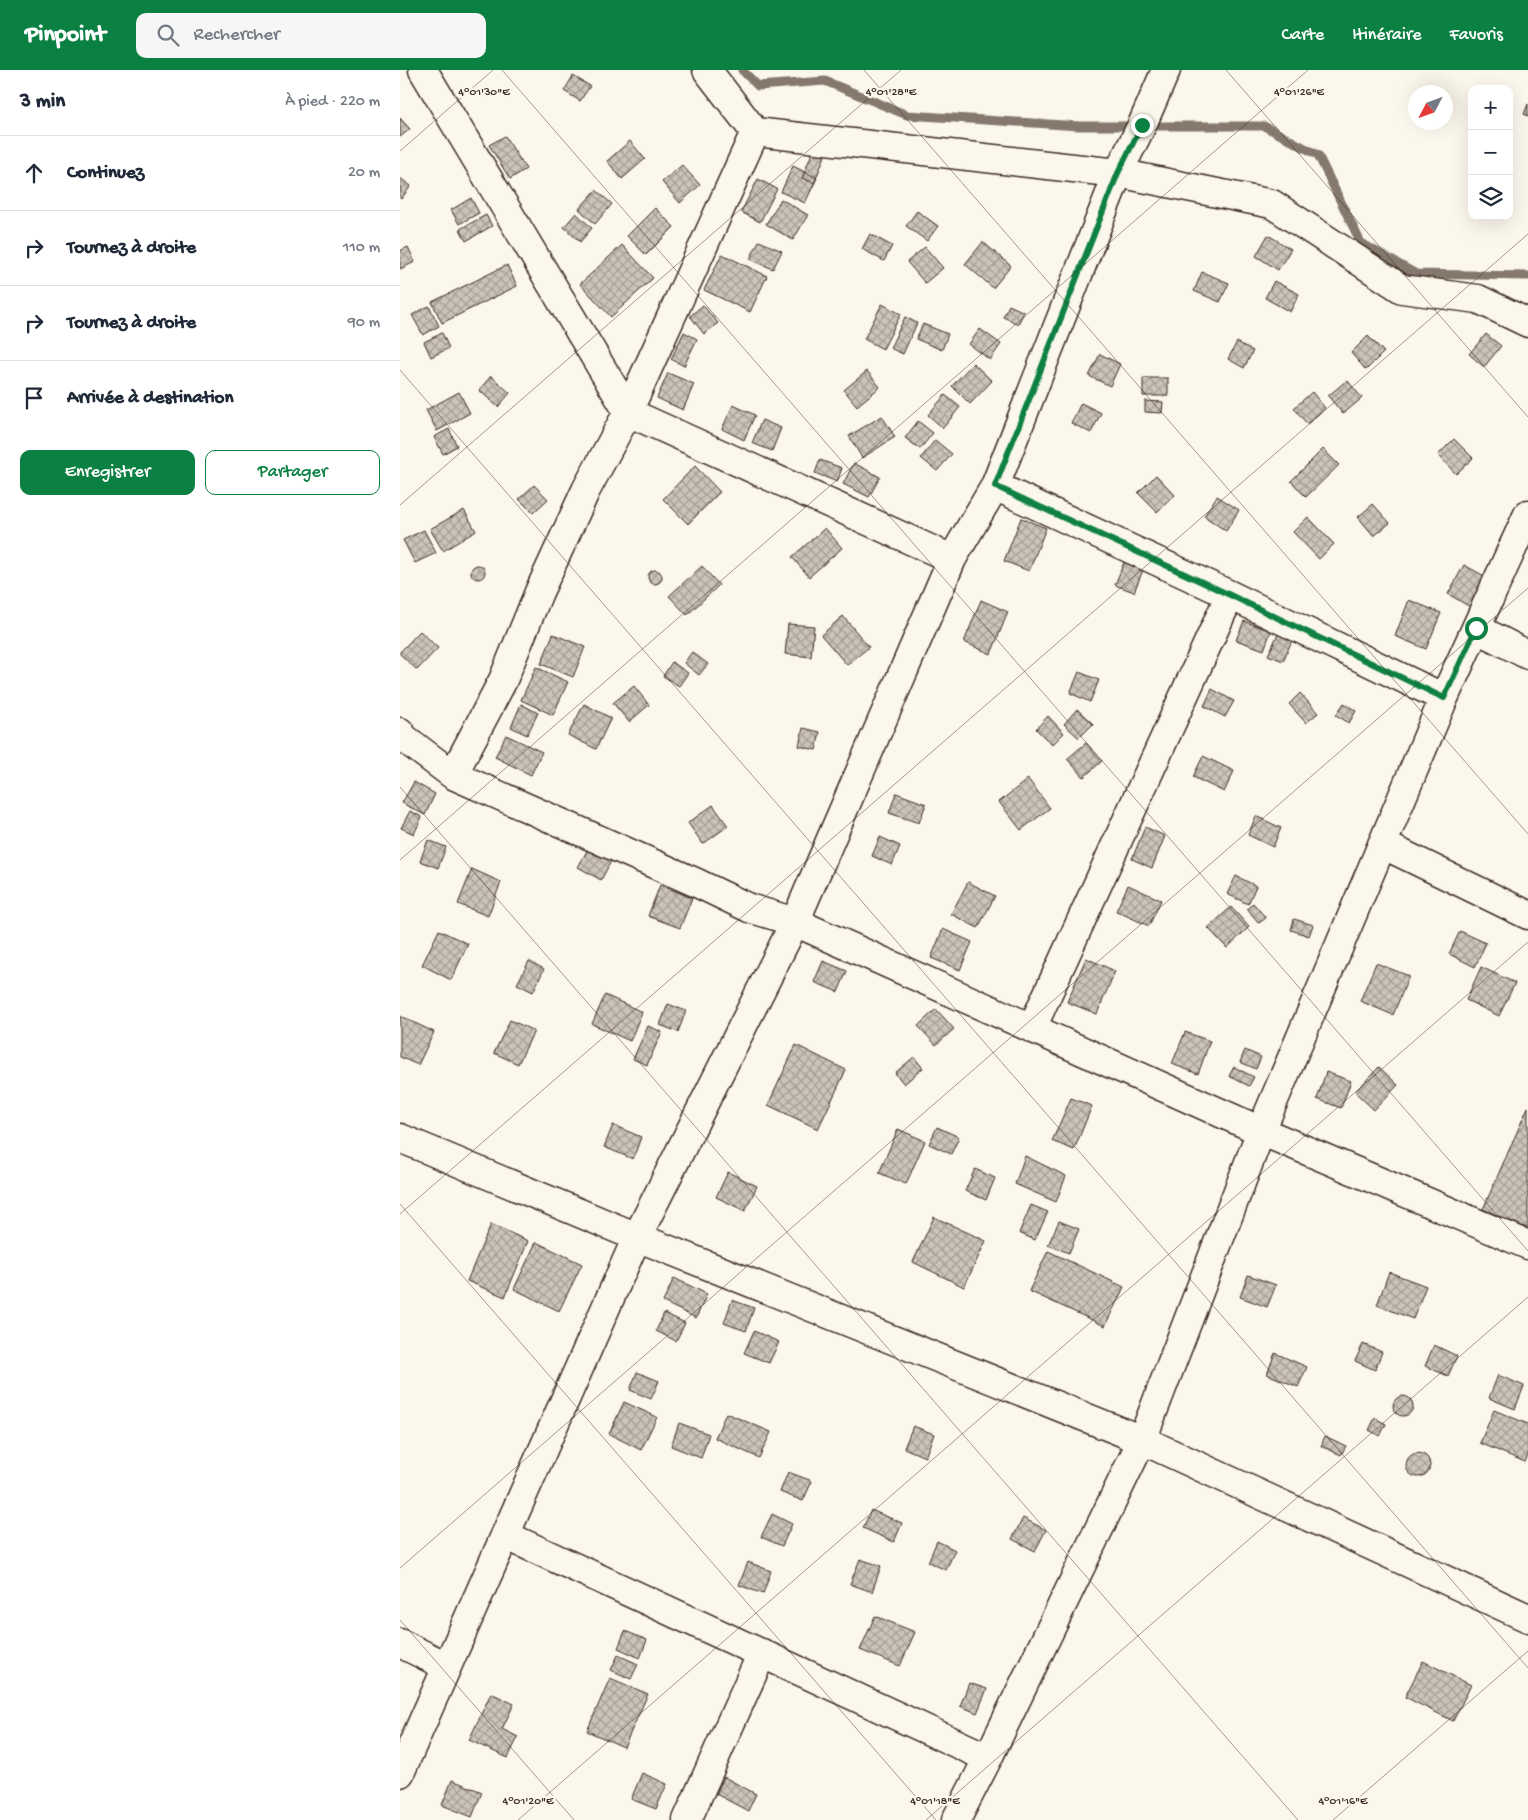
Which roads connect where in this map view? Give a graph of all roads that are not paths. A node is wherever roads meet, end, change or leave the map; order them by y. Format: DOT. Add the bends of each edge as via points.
graph roads {
  1 [pos="423,70"];
  2 [pos="707,70"];
  3 [pos="1166,70"];
  4 [pos="755,132"];
  5 [pos="1118,173"];
  6 [pos="1528,323"];
  7 [pos="628,412"];
  8 [pos="995,486"];
  9 [pos="1528,514"];
  10 [pos="952,559"];
  11 [pos="1230,595"];
  12 [pos="1476,628"];
  13 [pos="1528,654"];
  14 [pos="1444,698"];
  15 [pos="400,732"];
  16 [pos="454,775"];
  17 [pos="1382,844"];
  18 [pos="1528,915"];
  19 [pos="795,922"];
  20 [pos="1032,1028"];
  21 [pos="1261,1130"];
  22 [pos="400,1138"];
  23 [pos="637,1237"];
  24 [pos="1528,1245"];
  25 [pos="1142,1440"];
  26 [pos="505,1535"];
  27 [pos="1528,1618"];
  28 [pos="400,1643"];
  29 [pos="762,1654"];
  30 [pos="446,1666"];
  31 [pos="988,1758"];
  32 [pos="400,1772"];
  33 [pos="687,1820"];
  34 [pos="956,1820"];
  1 -- 7 [label="street"];
  2 -- 4 [label="street"];
  3 -- 5 [label="street"];
  4 -- 5 [label="street"];
  4 -- 7 [label="street"];
  5 -- 6 [label="street" via="1272,204 1402,289 1478,299"];
  5 -- 8 [label="street"];
  7 -- 10 [label="street"];
  7 -- 16 [label="street" via="586,490 503,680"];
  8 -- 10 [label="street"];
  8 -- 11 [label="street"];
  9 -- 12 [label="street"];
  10 -- 19 [label="street"];
  11 -- 14 [label="street"];
  11 -- 20 [label="street"];
  12 -- 13 [label="street"];
  12 -- 14 [label="street"];
  14 -- 17 [label="street"];
  15 -- 16 [label="street"];
  16 -- 19 [label="street" via="749,908"];
  17 -- 18 [label="street"];
  17 -- 21 [label="street"];
  19 -- 20 [label="street"];
  19 -- 23 [label="street"];
  20 -- 21 [label="street"];
  21 -- 24 [label="street"];
  21 -- 25 [label="street"];
  22 -- 23 [label="street"];
  23 -- 25 [label="street"];
  23 -- 26 [label="street"];
  25 -- 27 [label="street"];
  25 -- 31 [label="street"];
  26 -- 29 [label="street"];
  26 -- 30 [label="street"];
  28 -- 30 [label="street"];
  29 -- 31 [label="street"];
  29 -- 33 [label="street"];
  30 -- 32 [label="street"];
  31 -- 34 [label="street"];
}
